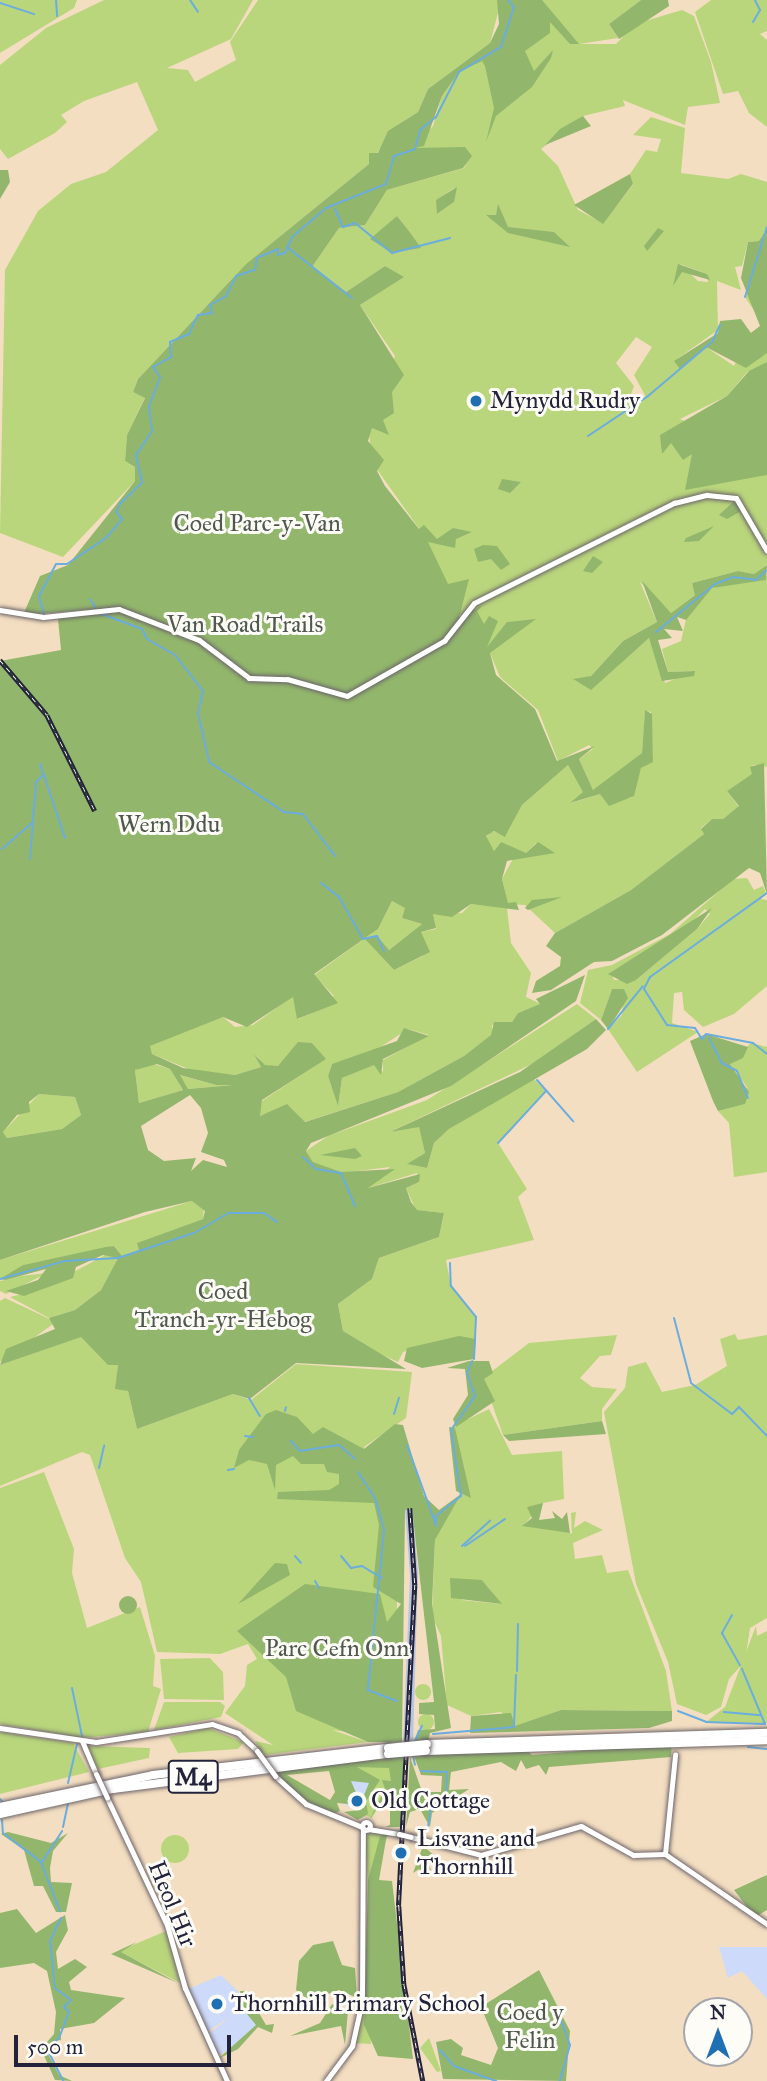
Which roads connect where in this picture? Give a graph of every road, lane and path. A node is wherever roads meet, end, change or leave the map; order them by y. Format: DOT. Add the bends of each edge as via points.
graph roads {
  1 [pos="767,551"];
  2 [pos="0,610"];
  3 [pos="0,1728"];
  4 [pos="767,1733"];
  5 [pos="767,1740"];
  6 [pos="82,1741"];
  7 [pos="427,1748"];
  8 [pos="388,1751"];
  9 [pos="675,1755"];
  10 [pos="0,1807"];
  11 [pos="0,1814"];
  12 [pos="366,1827"];
  13 [pos="665,1854"];
  14 [pos="767,1924"];
  15 [pos="227,2081"];
  16 [pos="326,2081"];
  1 -- 2 [label="street" via="736,498 683,499 474,603 444,641 346,696 286,679 249,678 200,640 126,610 43,617"];
  3 -- 6 [label="street"];
  4 -- 7 [label="highway, M4"];
  5 -- 7 [label="highway, M4"];
  6 -- 12 [label="street, bridge" via="212,1724 238,1733 306,1804"];
  6 -- 15 [label="street, Heol Hir, bridge" via="167,1925 185,1988"];
  7 -- 8 [label="highway, M4, bridge"];
  8 -- 10 [label="highway, M4" via="142,1777"];
  8 -- 11 [label="highway, M4" via="162,1781"];
  9 -- 13 [label="street"];
  12 -- 13 [label="street, bridge" via="481,1855 581,1826 629,1854"];
  12 -- 16 [label="street" via="362,1839 362,2001 352,2046"];
  13 -- 14 [label="street"];
}
